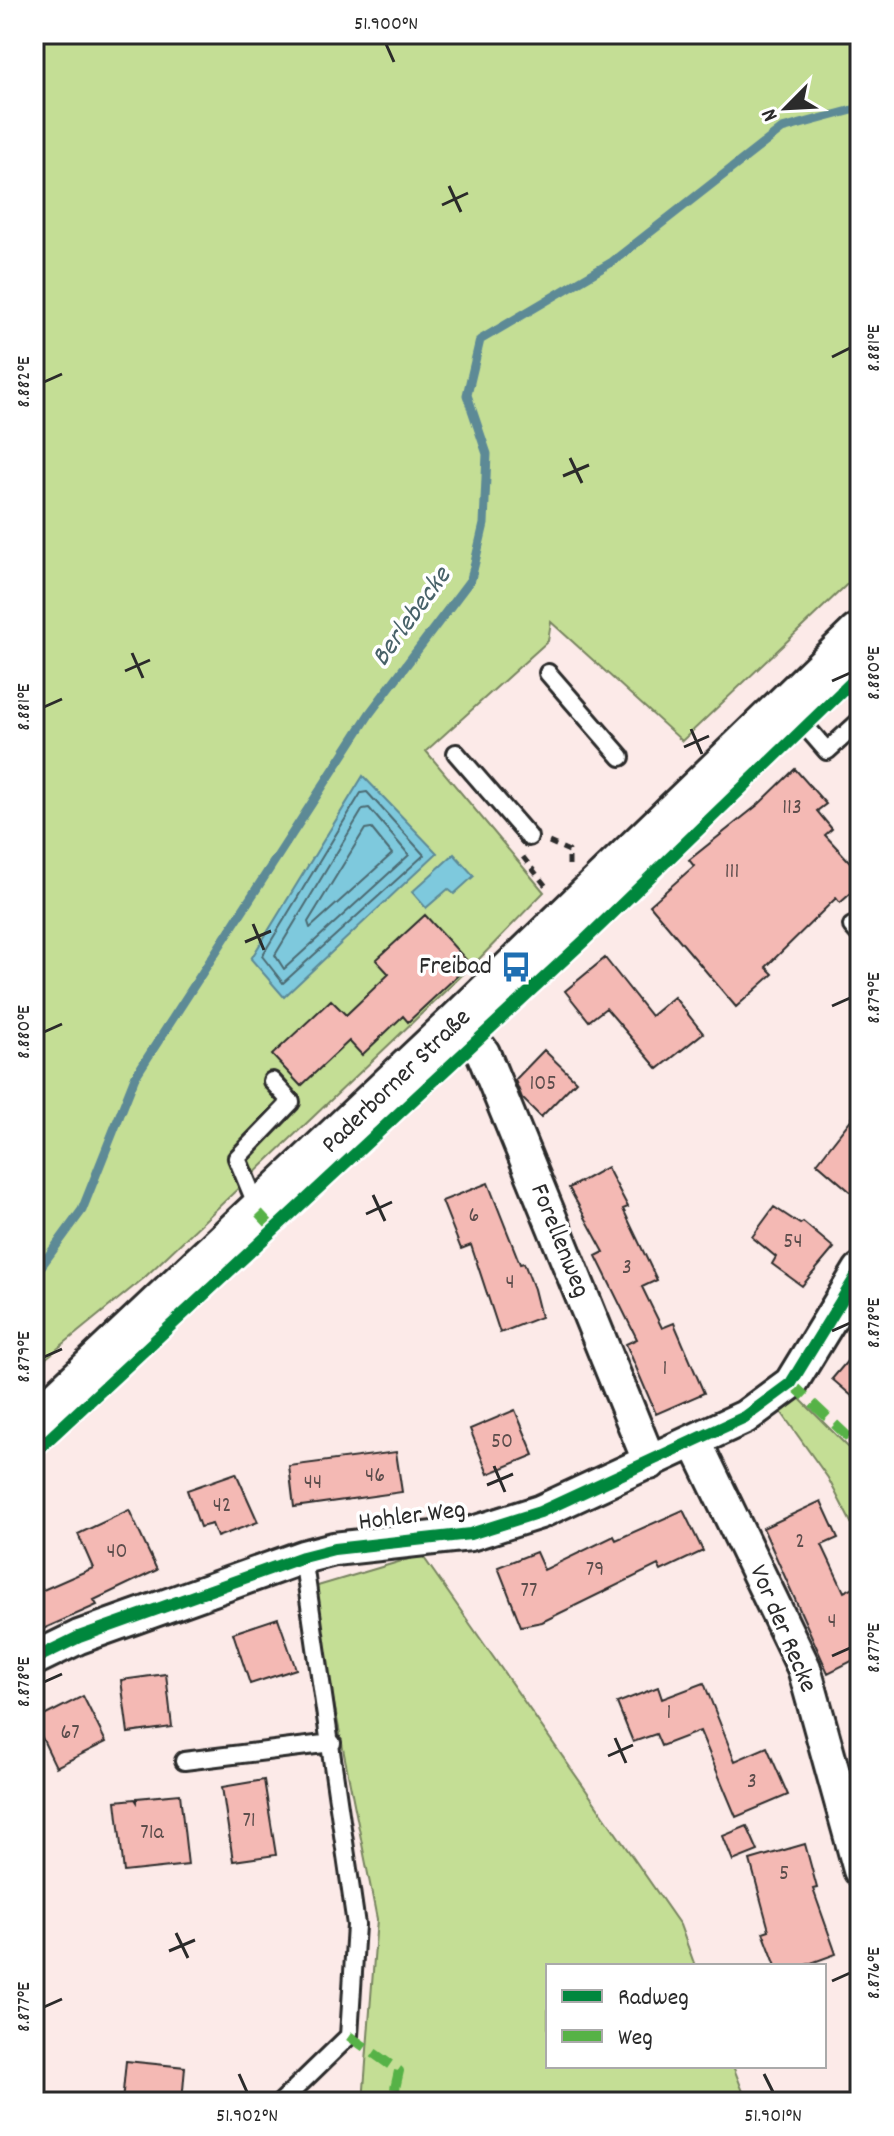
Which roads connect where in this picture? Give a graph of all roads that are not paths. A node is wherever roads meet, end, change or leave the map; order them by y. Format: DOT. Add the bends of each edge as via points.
graph roads {
  1 [pos="854,656"];
  2 [pos="548,673"];
  3 [pos="787,705"];
  4 [pos="860,721"];
  5 [pos="456,753"];
  6 [pos="621,757"];
  7 [pos="537,838"];
  8 [pos="460,1023"];
  9 [pos="272,1081"];
  10 [pos="259,1213"];
  11 [pos="860,1270"];
  12 [pos="34,1426"];
  13 [pos="695,1442"];
  14 [pos="650,1463"];
  15 [pos="303,1557"];
  16 [pos="34,1659"];
  17 [pos="332,1743"];
  18 [pos="184,1761"];
  19 [pos="860,1870"];
  20 [pos="281,2102"];
  1 -- 3 [label="main road, Paderborner Straße"];
  2 -- 6 [label="lane"];
  3 -- 4 [label="lane" via="827,751"];
  3 -- 8 [label="main road, Paderborner Straße"];
  5 -- 7 [label="lane"];
  8 -- 10 [label="main road, Paderborner Straße"];
  8 -- 14 [label="street, Forellenweg" via="483,1053"];
  9 -- 10 [label="lane" via="291,1102 237,1158"];
  10 -- 12 [label="main road, Paderborner Straße"];
  11 -- 13 [label="street, Hohler Weg" via="791,1383 745,1417"];
  13 -- 14 [label="street, Hohler Weg"];
  13 -- 19 [label="street, Vor der Recke" via="804,1668"];
  14 -- 15 [label="street, Hohler Weg" via="540,1512 470,1534"];
  15 -- 16 [label="street, Hohler Weg" via="79,1637"];
  15 -- 17 [label="lane"];
  17 -- 18 [label="lane"];
  17 -- 20 [label="lane" via="356,1925 349,2036"];
}
